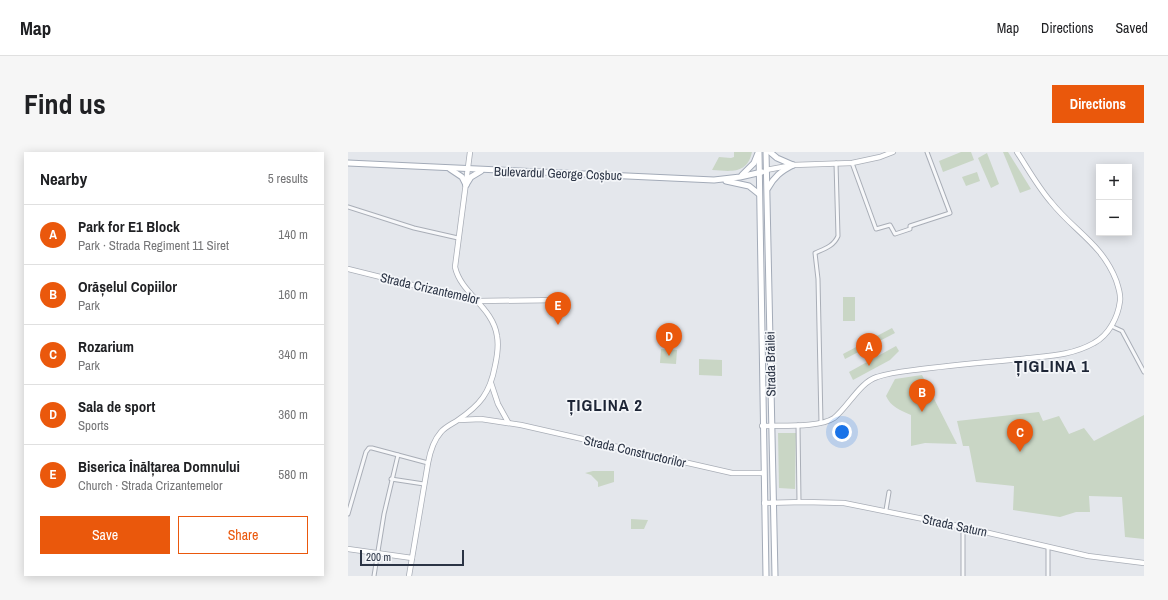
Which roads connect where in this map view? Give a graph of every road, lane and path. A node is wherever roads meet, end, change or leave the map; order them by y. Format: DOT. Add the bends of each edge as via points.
graph roads {
  1 [pos="470,152"];
  2 [pos="758,152"];
  3 [pos="766,152"];
  4 [pos="770,152"];
  5 [pos="893,152"];
  6 [pos="927,152"];
  7 [pos="1017,152"];
  8 [pos="852,163"];
  9 [pos="348,164"];
  10 [pos="836,164"];
  11 [pos="793,165"];
  12 [pos="448,168"];
  13 [pos="468,169"];
  14 [pos="482,170"];
  15 [pos="766,170"];
  16 [pos="759,172"];
  17 [pos="740,177"];
  18 [pos="719,180"];
  19 [pos="466,185"];
  20 [pos="767,190"];
  21 [pos="759,194"];
  22 [pos="348,208"];
  23 [pos="458,238"];
  24 [pos="348,269"];
  25 [pos="560,300"];
  26 [pos="478,301"];
  27 [pos="1111,326"];
  28 [pos="1144,372"];
  29 [pos="491,383"];
  30 [pos="457,420"];
  31 [pos="508,422"];
  32 [pos="821,423"];
  33 [pos="771,425"];
  34 [pos="798,425"];
  35 [pos="762,426"];
  36 [pos="398,455"];
  37 [pos="428,463"];
  38 [pos="763,473"];
  39 [pos="392,479"];
  40 [pos="424,484"];
  41 [pos="889,492"];
  42 [pos="799,502"];
  43 [pos="764,503"];
  44 [pos="774,503"];
  45 [pos="886,510"];
  46 [pos="348,514"];
  47 [pos="963,527"];
  48 [pos="1048,547"];
  49 [pos="348,549"];
  50 [pos="377,554"];
  51 [pos="412,558"];
  52 [pos="1144,563"];
  53 [pos="374,576"];
  54 [pos="409,576"];
  55 [pos="766,576"];
  56 [pos="775,576"];
  57 [pos="963,576"];
  58 [pos="1048,576"];
  1 -- 13 [label="street"];
  2 -- 16 [label="main road, Strada Brăilei"];
  2 -- 17 [label="main road" via="754,163"];
  3 -- 15 [label="main road, Strada Brăilei"];
  4 -- 11 [label="main road"];
  5 -- 8 [label="street"];
  6 -- 8 [label="street" via="950,213 910,226 910,229 895,234 890,224 876,229"];
  7 -- 27 [label="street" via="1051,203 1068,222 1093,243 1111,268 1120,300 1116,319"];
  8 -- 10 [label="street"];
  9 -- 12 [label="main road, Bulevardul George Coșbuc"];
  10 -- 11 [label="street"];
  10 -- 32 [label="street" via="838,236 832,244 815,253 818,279"];
  11 -- 15 [label="street"];
  11 -- 20 [label="main road" via="778,174"];
  12 -- 13 [label="main road, Bulevardul George Coșbuc"];
  12 -- 19 [label="main road" via="462,177"];
  13 -- 14 [label="main road, Bulevardul George Coșbuc"];
  13 -- 19 [label="street"];
  14 -- 18 [label="main road, Bulevardul George Coșbuc"];
  14 -- 19 [label="main road"];
  15 -- 16 [label="main road, Bulevardul George Coșbuc"];
  15 -- 20 [label="main road, Strada Brăilei"];
  16 -- 17 [label="main road, Bulevardul George Coșbuc"];
  16 -- 21 [label="main road, Strada Brăilei"];
  17 -- 18 [label="main road, Bulevardul George Coșbuc"];
  18 -- 21 [label="main road" via="749,186"];
  19 -- 23 [label="street"];
  20 -- 33 [label="main road, Strada Brăilei"];
  21 -- 35 [label="main road, Strada Brăilei"];
  22 -- 23 [label="street" via="426,232"];
  23 -- 26 [label="street" via="456,271 459,279"];
  24 -- 26 [label="street, Strada Crizantemelor"];
  25 -- 26 [label="street, Strada Crizantemelor"];
  26 -- 29 [label="street" via="493,320 498,337"];
  27 -- 28 [label="street" via="1122,331"];
  27 -- 32 [label="street" via="1096,342 1065,354 936,367 877,377 865,385 833,418"];
  29 -- 30 [label="street" via="477,405"];
  29 -- 31 [label="street"];
  30 -- 31 [label="street, Strada Constructorilor"];
  30 -- 37 [label="street" via="439,435"];
  31 -- 38 [label="street, Strada Constructorilor" via="732,473"];
  32 -- 34 [label="street"];
  33 -- 34 [label="street"];
  33 -- 35 [label="street"];
  33 -- 44 [label="main road, Strada Brăilei"];
  34 -- 42 [label="street"];
  35 -- 38 [label="main road, Strada Brăilei"];
  36 -- 37 [label="street"];
  36 -- 39 [label="street"];
  36 -- 46 [label="street" via="368,448"];
  37 -- 40 [label="street"];
  38 -- 43 [label="main road, Strada Brăilei"];
  39 -- 40 [label="street"];
  39 -- 50 [label="street"];
  40 -- 51 [label="street"];
  41 -- 45 [label="street"];
  42 -- 44 [label="street, Strada Saturn"];
  42 -- 45 [label="street, Strada Saturn" via="844,503"];
  43 -- 44 [label="street, Strada Saturn"];
  43 -- 55 [label="main road, Strada Brăilei"];
  44 -- 56 [label="main road, Strada Brăilei"];
  45 -- 47 [label="street, Strada Saturn"];
  47 -- 48 [label="street, Strada Saturn"];
  47 -- 57 [label="street"];
  48 -- 52 [label="street, Strada Saturn" via="1088,556"];
  48 -- 58 [label="street"];
  49 -- 50 [label="street"];
  50 -- 51 [label="street"];
  50 -- 53 [label="street"];
  51 -- 54 [label="street"];
}
